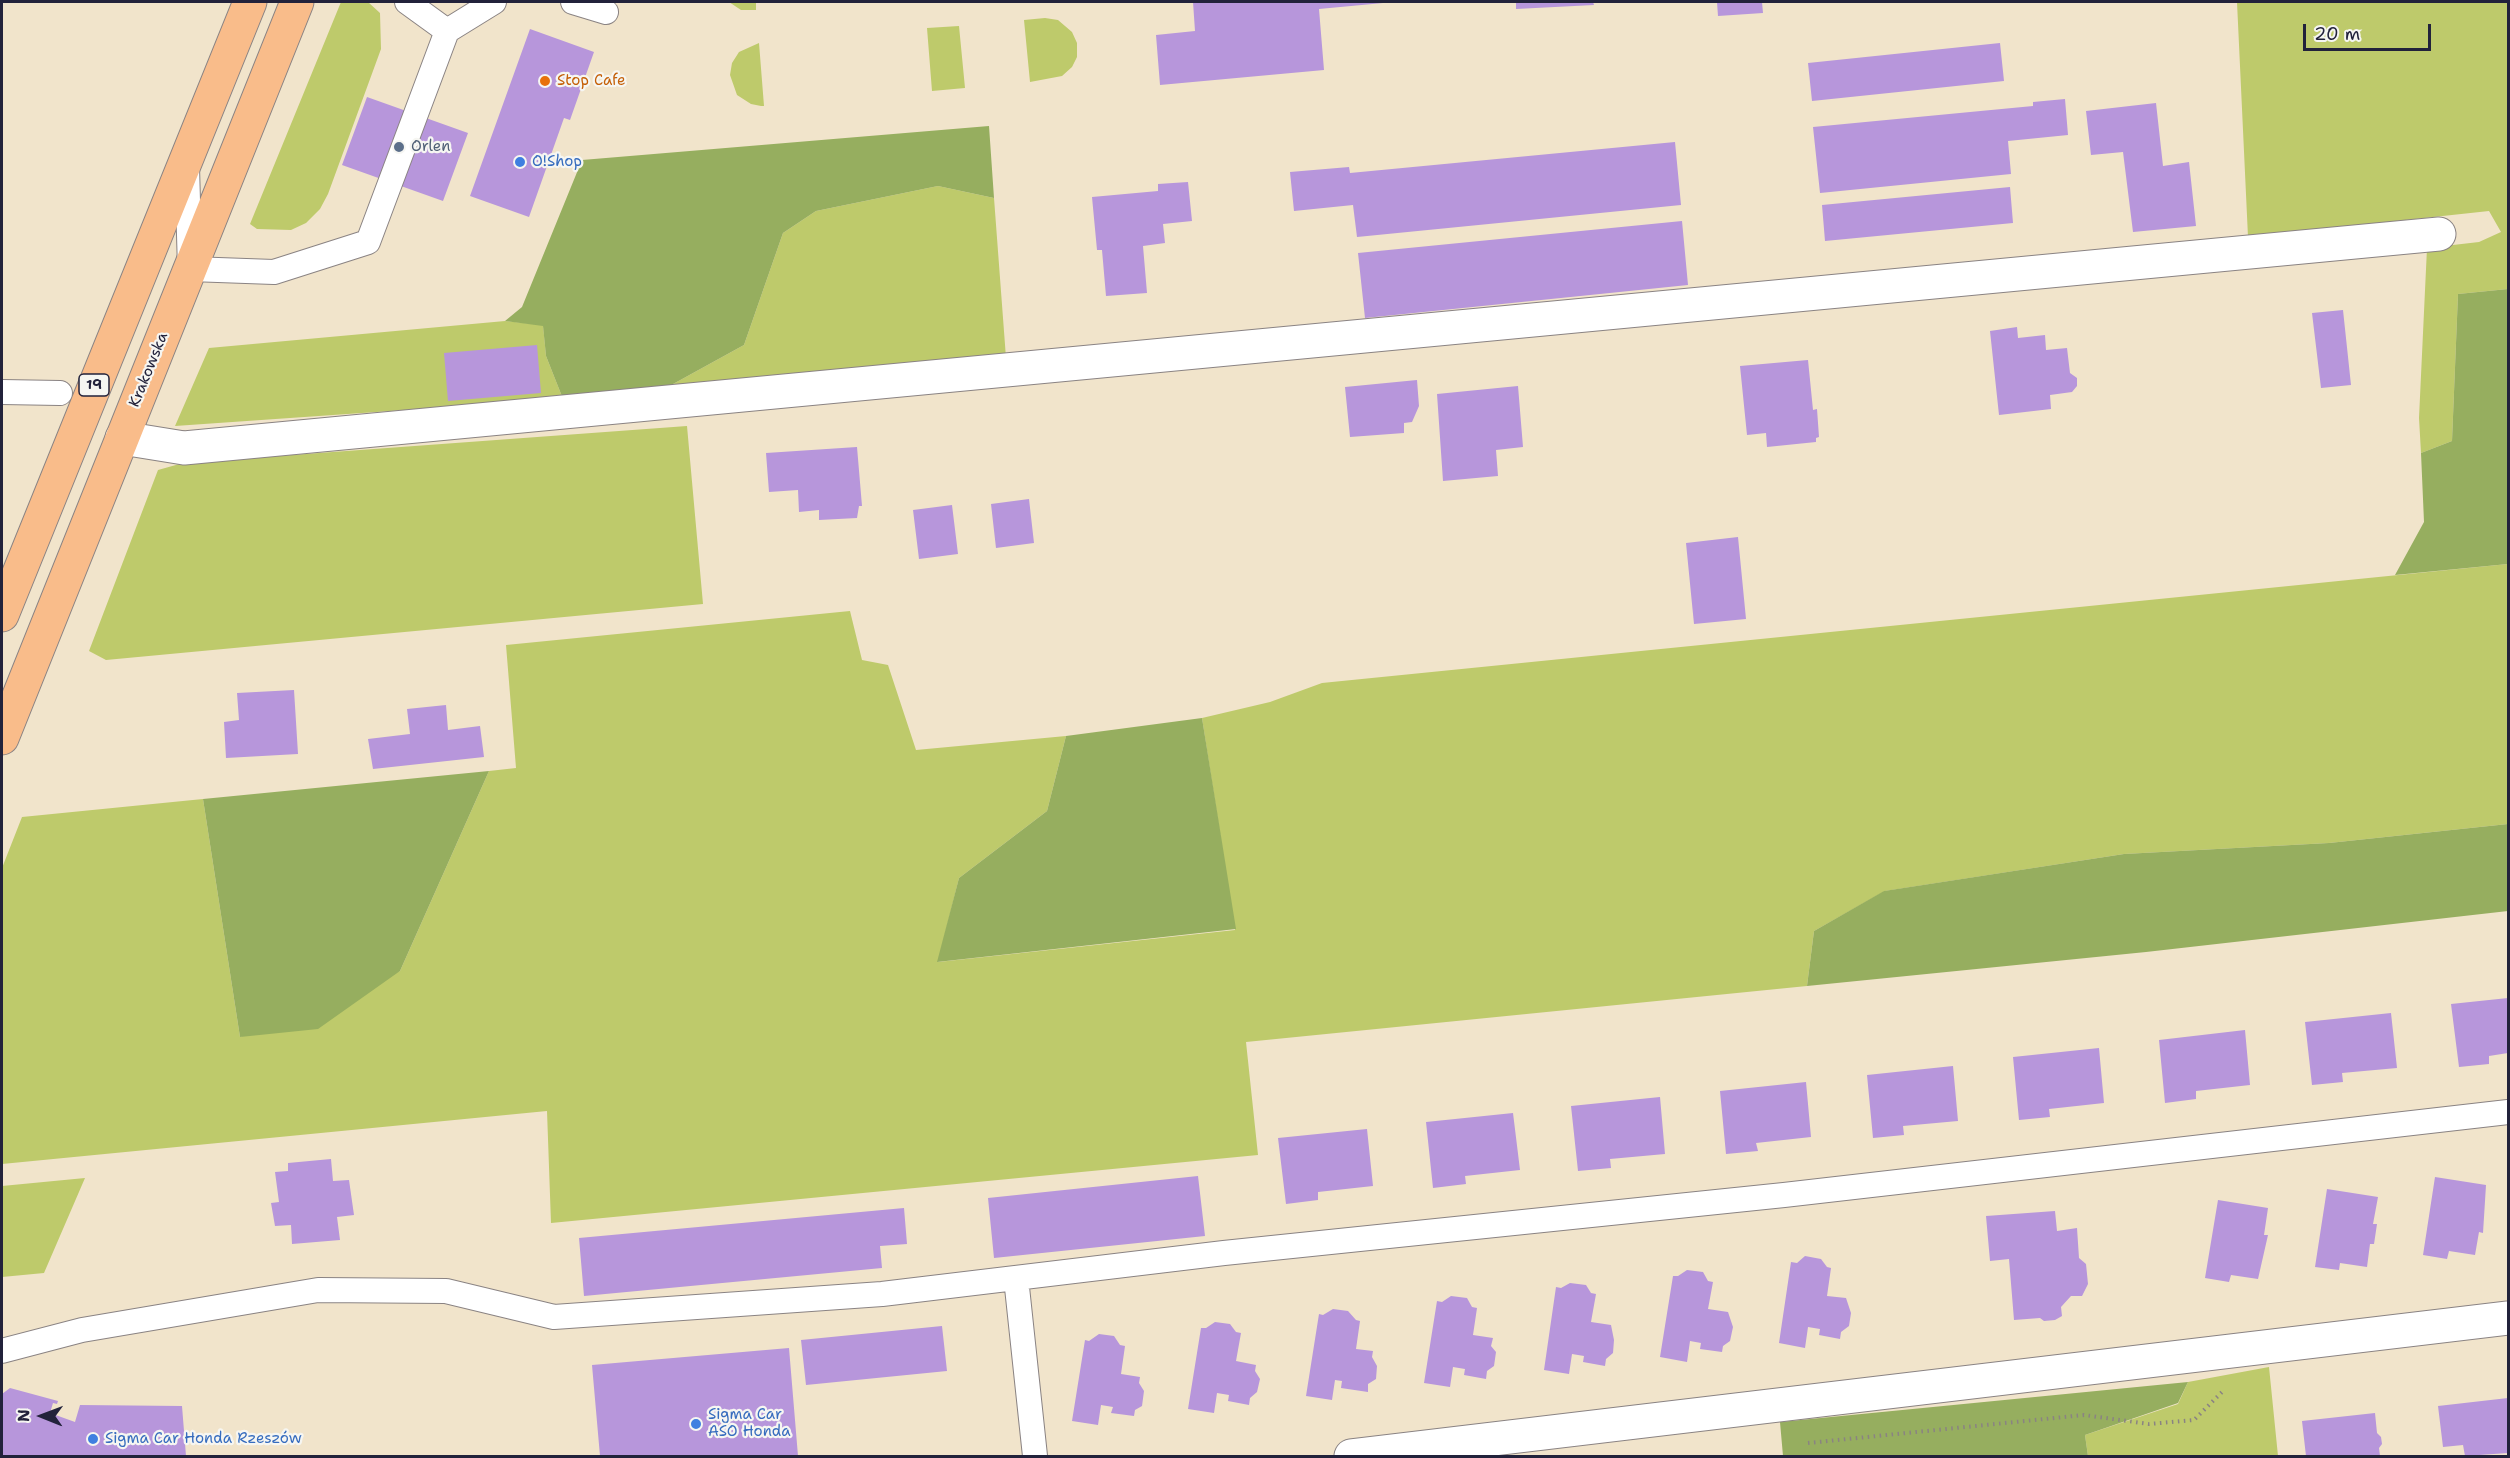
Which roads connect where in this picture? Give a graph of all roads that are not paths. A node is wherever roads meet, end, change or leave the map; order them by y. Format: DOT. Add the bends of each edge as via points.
graph roads {
  1 [pos="250,2"];
  2 [pos="297,2"];
  3 [pos="407,2"];
  4 [pos="494,2"];
  5 [pos="573,2"];
  6 [pos="606,12"];
  7 [pos="447,31"];
  8 [pos="187,155"];
  9 [pos="2439,234"];
  10 [pos="190,269"];
  11 [pos="2,392"];
  12 [pos="60,393"];
  13 [pos="122,438"];
  14 [pos="2,615"];
  15 [pos="2,738"];
  16 [pos="2508,1112"];
  17 [pos="1016,1278"];
  18 [pos="2508,1318"];
  19 [pos="2,1351"];
  20 [pos="1035,1456"];
  21 [pos="1351,1456"];
  1 -- 8 [label="main road, 19"];
  2 -- 10 [label="main road, Krakowska"];
  3 -- 7 [label="lane"];
  4 -- 7 [label="lane"];
  5 -- 6 [label="lane"];
  7 -- 10 [label="lane" via="368,242 274,272"];
  8 -- 10 [label="lane"];
  8 -- 14 [label="main road, 19"];
  9 -- 13 [label="street" via="184,448"];
  10 -- 13 [label="main road, Krakowska"];
  11 -- 12 [label="lane"];
  13 -- 15 [label="main road, Krakowska"];
  16 -- 17 [label="lane"];
  17 -- 19 [label="lane" via="882,1294 554,1317 446,1291 318,1290 82,1330"];
  17 -- 20 [label="lane"];
  18 -- 21 [label="street"];
}
